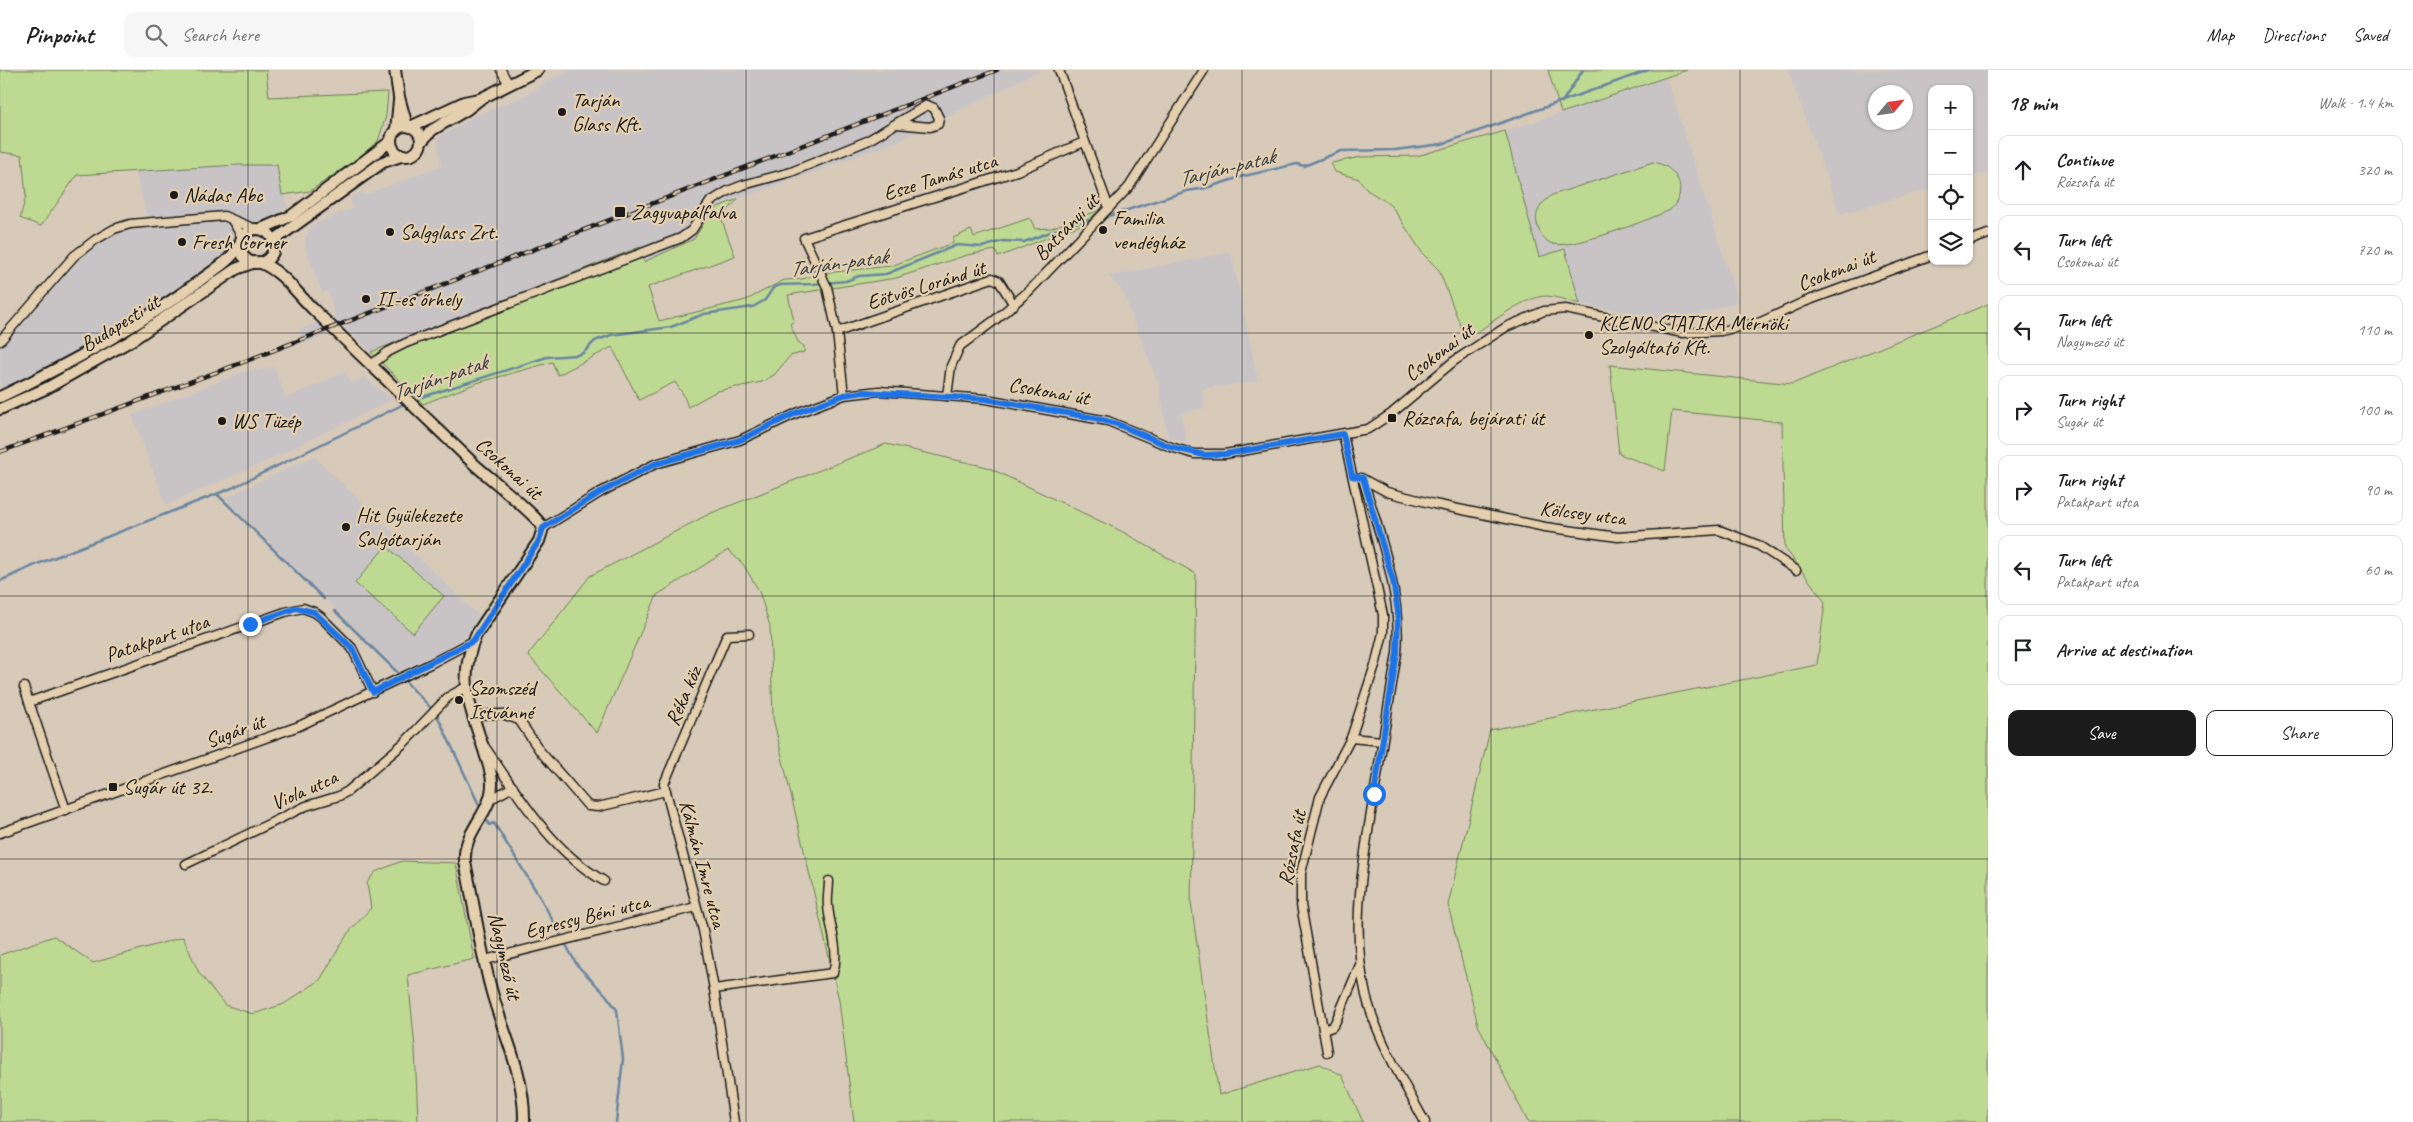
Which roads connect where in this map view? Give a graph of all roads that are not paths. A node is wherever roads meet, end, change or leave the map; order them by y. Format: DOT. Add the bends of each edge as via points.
graph roads {
  1 [pos="396,70"];
  2 [pos="501,70"];
  3 [pos="538,70"];
  4 [pos="1059,70"];
  5 [pos="1204,70"];
  6 [pos="509,85"];
  7 [pos="399,98"];
  8 [pos="480,99"];
  9 [pos="897,124"];
  10 [pos="409,126"];
  11 [pos="396,130"];
  12 [pos="392,141"];
  13 [pos="421,142"];
  14 [pos="1084,142"];
  15 [pos="404,155"];
  16 [pos="1109,208"];
  17 [pos="231,218"];
  18 [pos="258,229"];
  19 [pos="1988,234"];
  20 [pos="1973,240"];
  21 [pos="241,241"];
  22 [pos="273,241"];
  23 [pos="272,253"];
  24 [pos="1928,256"];
  25 [pos="257,262"];
  26 [pos="288,281"];
  27 [pos="1014,305"];
  28 [pos="837,332"];
  29 [pos="0,341"];
  30 [pos="370,365"];
  31 [pos="844,395"];
  32 [pos="947,396"];
  33 [pos="0,397"];
  34 [pos="0,409"];
  35 [pos="1343,434"];
  36 [pos="1352,476"];
  37 [pos="1363,478"];
  38 [pos="543,528"];
  39 [pos="1796,570"];
  40 [pos="749,634"];
  41 [pos="473,641"];
  42 [pos="24,687"];
  43 [pos="466,687"];
  44 [pos="373,692"];
  45 [pos="29,702"];
  46 [pos="473,715"];
  47 [pos="1351,738"];
  48 [pos="481,741"];
  49 [pos="1382,741"];
  50 [pos="513,787"];
  51 [pos="666,791"];
  52 [pos="489,800"];
  53 [pos="66,810"];
  54 [pos="0,833"];
  55 [pos="186,864"];
  56 [pos="604,881"];
  57 [pos="829,881"];
  58 [pos="696,906"];
  59 [pos="485,960"];
  60 [pos="1360,965"];
  61 [pos="714,989"];
  62 [pos="1323,1030"];
  63 [pos="1327,1052"];
  64 [pos="524,1122"];
  65 [pos="734,1122"];
  66 [pos="1425,1122"];
  1 -- 7 [label="main road"];
  2 -- 6 [label="street"];
  3 -- 6 [label="main road"];
  4 -- 14 [label="street"];
  5 -- 16 [label="street, Batsányi út" via="1140,170"];
  6 -- 8 [label="main road"];
  7 -- 10 [label="main road"];
  7 -- 11 [label="main road"];
  8 -- 10 [label="main road" via="464,102"];
  8 -- 13 [label="main road" via="432,130"];
  9 -- 9 [label="street" via="928,105 940,118 938,124 930,127"];
  9 -- 30 [label="street" via="791,172 728,191 710,202 687,235 406,343"];
  10 -- 11 [label="main road"];
  10 -- 13 [label="main road" via="419,134"];
  11 -- 12 [label="main road"];
  12 -- 15 [label="main road" via="395,150"];
  12 -- 18 [label="main road" via="290,216"];
  13 -- 15 [label="main road" via="416,151"];
  14 -- 16 [label="street"];
  14 -- 28 [label="street, Esze Tamás utca" via="1017,171 804,238 826,283"];
  15 -- 22 [label="main road" via="383,162"];
  16 -- 27 [label="street, Batsányi út"];
  17 -- 18 [label="street"];
  17 -- 21 [label="street"];
  17 -- 29 [label="street" via="165,220 114,228 74,256"];
  18 -- 21 [label="main road" via="248,232"];
  18 -- 22 [label="main road" via="270,235"];
  19 -- 20 [label="street"];
  21 -- 25 [label="main road" via="243,255"];
  21 -- 33 [label="main road, Budapesti út" via="227,261 126,330"];
  22 -- 23 [label="main road"];
  23 -- 25 [label="main road" via="267,260"];
  23 -- 26 [label="main road"];
  24 -- 35 [label="street, Csokonai út" via="1804,302 1761,322 1727,330 1683,333 1565,309 1544,311 1506,327 1454,362 1381,421"];
  25 -- 26 [label="main road" via="273,268"];
  25 -- 34 [label="main road, Budapesti út" via="236,269 132,340 89,365"];
  26 -- 30 [label="main road, Csokonai út"];
  27 -- 28 [label="street, Eötvös Loránd út" via="999,281 992,278"];
  27 -- 32 [label="street, Batsányi út" via="960,346 950,366"];
  28 -- 31 [label="street"];
  30 -- 38 [label="main road, Csokonai út"];
  31 -- 32 [label="street, Csokonai út" via="879,391"];
  31 -- 38 [label="street, Csokonai út" via="796,413 740,440 648,467"];
  32 -- 35 [label="street, Csokonai út" via="986,399 1095,418 1171,447 1204,455"];
  35 -- 36 [label="street, Rózsafa út"];
  36 -- 37 [label="street"];
  36 -- 47 [label="street, Rózsafa út" via="1383,615 1383,633"];
  37 -- 39 [label="street, Kölcsey utca" via="1387,492 1434,504 1591,534 1636,537 1719,530 1758,545"];
  37 -- 49 [label="street" via="1393,581 1398,612 1397,653"];
  38 -- 41 [label="main road, Nagymező út" via="539,541"];
  40 -- 51 [label="street, Réka köz" via="727,635 664,784"];
  41 -- 43 [label="main road, Nagymező út" via="466,662"];
  41 -- 44 [label="street, Sugár út"];
  42 -- 45 [label="street"];
  43 -- 46 [label="main road, Nagymező út"];
  43 -- 55 [label="street, Viola utca" via="448,697 404,743 348,791 306,806"];
  44 -- 45 [label="street, Patakpart utca" via="348,643 314,612 303,608"];
  44 -- 53 [label="street, Sugár út" via="299,726"];
  45 -- 53 [label="street"];
  46 -- 48 [label="main road, Nagymező út"];
  46 -- 51 [label="street, Kálmán Imre utca" via="502,714 519,720 540,751 588,806 598,807"];
  47 -- 49 [label="street"];
  47 -- 62 [label="street, Rózsafa út" via="1320,797 1299,888"];
  48 -- 50 [label="street, Nagymező út"];
  48 -- 52 [label="main road, Nagymező út" via="492,779"];
  49 -- 60 [label="street" via="1360,876 1357,914"];
  50 -- 52 [label="street"];
  50 -- 56 [label="street, Nagymező út" via="567,854"];
  51 -- 58 [label="street, Kálmán Imre utca"];
  52 -- 59 [label="main road, Nagymező út" via="469,836 464,853"];
  53 -- 54 [label="street, Sugár út"];
  57 -- 61 [label="street" via="828,905 836,942 833,973"];
  58 -- 59 [label="street, Egressy Béni utca"];
  58 -- 61 [label="street, Kálmán Imre utca"];
  59 -- 64 [label="main road, Nagymező út" via="521,1077"];
  60 -- 62 [label="street" via="1336,1023"];
  60 -- 66 [label="street" via="1370,1008 1398,1072"];
  61 -- 65 [label="street, Kálmán Imre utca"];
  62 -- 63 [label="street, Rózsafa út"];
}
